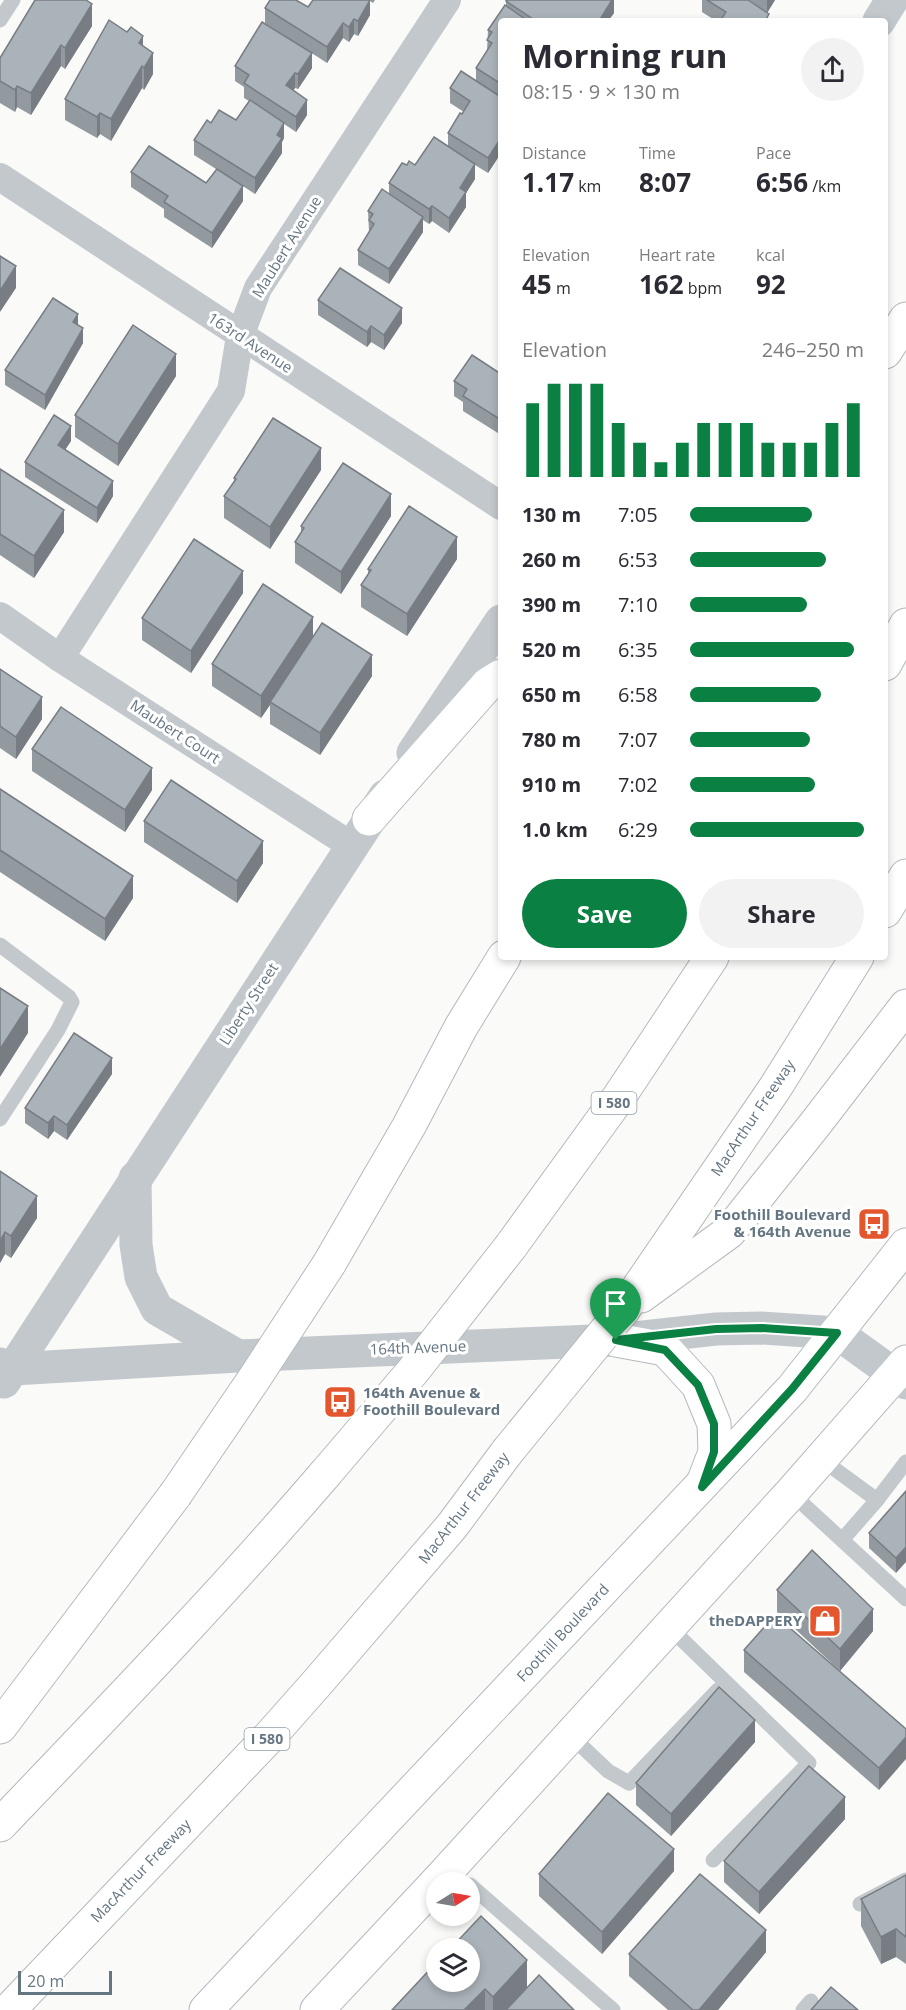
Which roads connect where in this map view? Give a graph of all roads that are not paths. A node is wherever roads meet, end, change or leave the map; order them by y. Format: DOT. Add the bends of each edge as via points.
graph roads {
  1 [pos="13,0"];
  2 [pos="447,0"];
  3 [pos="892,0"];
  4 [pos="881,18"];
  5 [pos="0,20"];
  6 [pos="0,177"];
  7 [pos="240,336"];
  8 [pos="498,504"];
  9 [pos="0,616"];
  10 [pos="906,625"];
  11 [pos="498,626"];
  12 [pos="60,658"];
  13 [pos="888,658"];
  14 [pos="498,678"];
  15 [pos="361,833"];
  16 [pos="906,876"];
  17 [pos="888,906"];
  18 [pos="0,945"];
  19 [pos="502,960"];
  20 [pos="710,960"];
  21 [pos="855,960"];
  22 [pos="906,1006"];
  23 [pos="0,1119"];
  24 [pos="135,1178"];
  25 [pos="906,1245"];
  26 [pos="619,1325"];
  27 [pos="837,1333"];
  28 [pos="238,1356"];
  29 [pos="903,1373"];
  30 [pos="4,1374"];
  31 [pos="821,1459"];
  32 [pos="906,1462"];
  33 [pos="702,1487"];
  34 [pos="791,1493"];
  35 [pos="877,1500"];
  36 [pos="842,1540"];
  37 [pos="906,1599"];
  38 [pos="669,1627"];
  39 [pos="727,1681"];
  40 [pos="0,1727"];
  41 [pos="571,1736"];
  42 [pos="0,1825"];
  43 [pos="713,1860"];
  44 [pos="459,1872"];
  45 [pos="906,1880"];
  46 [pos="480,1903"];
  47 [pos="860,1904"];
  48 [pos="426,1905"];
  49 [pos="9,2010"];
  50 [pos="206,2010"];
  51 [pos="317,2010"];
  52 [pos="613,2010"];
  1 -- 5 [label="lane"];
  2 -- 7 [label="street, Maubert Avenue" via="258,288"];
  3 -- 4 [label="street"];
  6 -- 7 [label="street, 163rd Avenue"];
  7 -- 8 [label="street, 163rd Avenue"];
  7 -- 12 [label="street, Maubert Avenue" via="231,391"];
  9 -- 12 [label="street, Maubert Court"];
  10 -- 13 [label="main road"];
  11 -- 15 [label="street, Liberty Street"];
  12 -- 15 [label="street, Maubert Court"];
  14 -- 15 [label="main road" via="488,684"];
  15 -- 24 [label="street, Liberty Street"];
  16 -- 17 [label="main road"];
  18 -- 23 [label="lane" via="72,1002"];
  19 -- 40 [label="main road, bridge" via="329,1264 261,1370 175,1495"];
  20 -- 42 [label="main road, I 580, bridge" via="511,1246 412,1371 202,1612"];
  21 -- 26 [label="main road, MacArthur Freeway / I 580"];
  22 -- 26 [label="main road" via="729,1232"];
  24 -- 28 [label="street" via="136,1245 141,1277 157,1309"];
  24 -- 30 [label="street, Liberty Street"];
  25 -- 27 [label="main road, Foothill Boulevard"];
  26 -- 27 [label="street, 164th Avenue"];
  26 -- 28 [label="street, 164th Avenue"];
  26 -- 33 [label="main road" via="665,1350 698,1385 714,1424 714,1452"];
  26 -- 49 [label="main road, MacArthur Freeway / I 580, bridge" via="507,1452 452,1526 293,1710"];
  27 -- 29 [label="street"];
  27 -- 33 [label="main road, Foothill Boulevard" via="792,1389"];
  28 -- 30 [label="street, 164th Avenue"];
  29 -- 31 [label="main road"];
  31 -- 34 [label="main road"];
  31 -- 35 [label="lane"];
  32 -- 35 [label="lane"];
  33 -- 50 [label="main road, Foothill Boulevard"];
  34 -- 36 [label="lane"];
  34 -- 38 [label="main road"];
  35 -- 36 [label="lane"];
  36 -- 37 [label="lane"];
  38 -- 39 [label="lane"];
  38 -- 41 [label="main road"];
  39 -- 41 [label="lane" via="629,1783 608,1771"];
  39 -- 43 [label="lane" via="809,1763"];
  41 -- 44 [label="main road"];
  45 -- 47 [label="lane"];
  46 -- 52 [label="lane"];
  48 -- 51 [label="main road"];
}
